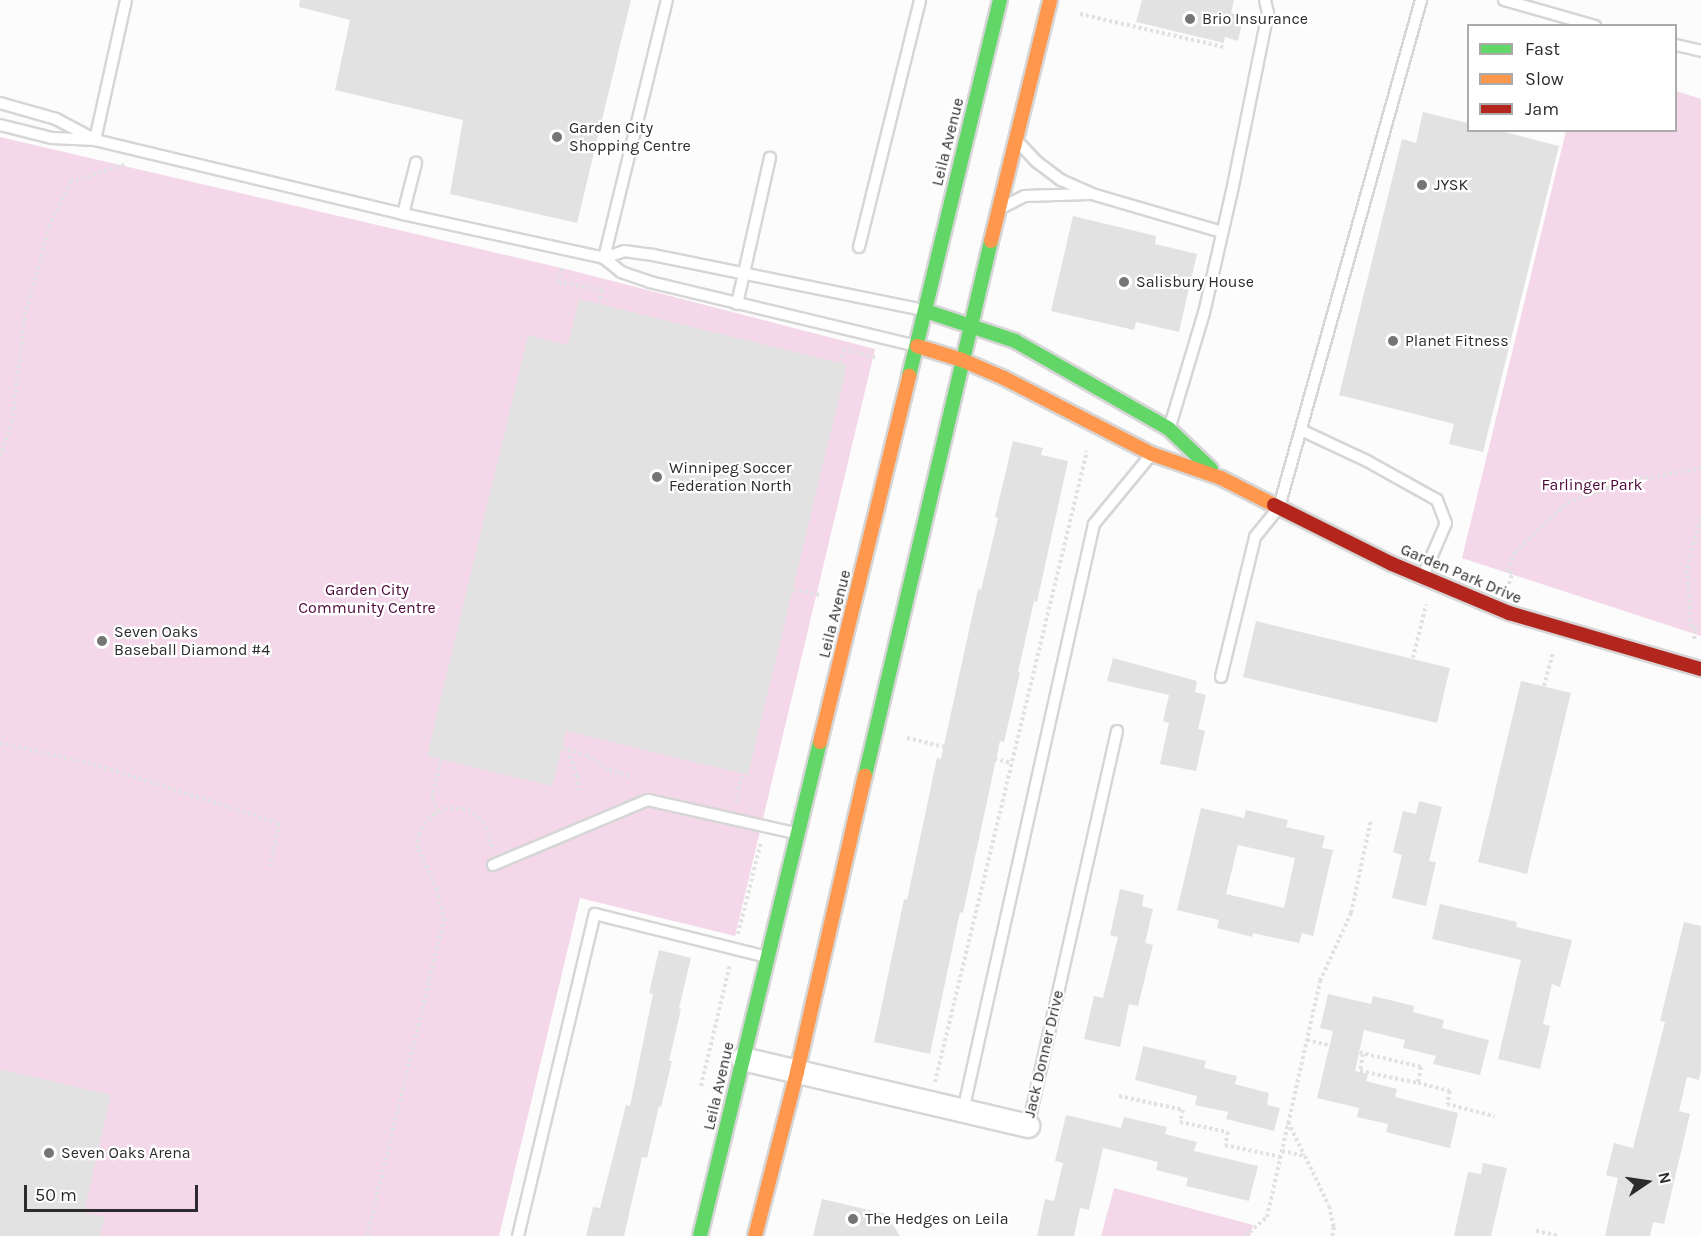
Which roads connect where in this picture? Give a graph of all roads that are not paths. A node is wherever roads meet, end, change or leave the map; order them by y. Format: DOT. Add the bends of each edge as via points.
graph roads {
  1 [pos="126,0"];
  2 [pos="667,0"];
  3 [pos="920,0"];
  4 [pos="1000,0"];
  5 [pos="1050,0"];
  6 [pos="1265,0"];
  7 [pos="1421,0"];
  8 [pos="1504,0"];
  9 [pos="1529,4"];
  10 [pos="1589,24"];
  11 [pos="1677,45"];
  12 [pos="1701,51"];
  13 [pos="0,103"];
  14 [pos="0,125"];
  15 [pos="95,140"];
  16 [pos="1016,140"];
  17 [pos="770,158"];
  18 [pos="416,163"];
  19 [pos="1092,194"];
  20 [pos="999,210"];
  21 [pos="403,214"];
  22 [pos="1222,232"];
  23 [pos="859,248"];
  24 [pos="604,258"];
  25 [pos="744,272"];
  26 [pos="737,304"];
  27 [pos="926,311"];
  28 [pos="972,324"];
  29 [pos="917,346"];
  30 [pos="962,360"];
  31 [pos="1301,429"];
  32 [pos="1161,442"];
  33 [pos="1221,478"];
  34 [pos="1279,507"];
  35 [pos="1428,579"];
  36 [pos="1694,667"];
  37 [pos="1221,677"];
  38 [pos="1117,731"];
  39 [pos="798,834"];
  40 [pos="494,865"];
  41 [pos="767,956"];
  42 [pos="743,1059"];
  43 [pos="797,1072"];
  44 [pos="963,1112"];
  45 [pos="1028,1126"];
  46 [pos="518,1236"];
  47 [pos="700,1236"];
  48 [pos="756,1236"];
  1 -- 15 [label="lane"];
  2 -- 24 [label="lane"];
  3 -- 23 [label="lane"];
  4 -- 27 [label="main road, Leila Avenue"];
  5 -- 16 [label="main road"];
  6 -- 22 [label="lane" via="1268,13"];
  7 -- 31 [label="lane"];
  8 -- 9 [label="lane"];
  9 -- 10 [label="lane"];
  11 -- 12 [label="lane"];
  13 -- 15 [label="lane" via="56,119"];
  14 -- 15 [label="lane" via="52,138"];
  15 -- 21 [label="lane"];
  16 -- 19 [label="lane" via="1061,180"];
  16 -- 20 [label="main road"];
  17 -- 25 [label="lane"];
  18 -- 21 [label="lane"];
  19 -- 20 [label="lane" via="1025,196"];
  19 -- 22 [label="lane"];
  20 -- 28 [label="main road"];
  21 -- 24 [label="lane"];
  22 -- 32 [label="lane" via="1204,313"];
  24 -- 25 [label="lane" via="624,251"];
  24 -- 26 [label="lane" via="621,272"];
  25 -- 26 [label="lane"];
  25 -- 27 [label="lane"];
  26 -- 29 [label="lane"];
  27 -- 28 [label="main road, Garden Park Drive"];
  27 -- 29 [label="main road, Leila Avenue"];
  28 -- 30 [label="main road"];
  28 -- 32 [label="main road, Garden Park Drive" via="1016,341"];
  29 -- 30 [label="main road, Garden Park Drive"];
  29 -- 39 [label="main road, Leila Avenue"];
  30 -- 32 [label="main road, Garden Park Drive"];
  30 -- 43 [label="main road"];
  31 -- 34 [label="lane"];
  31 -- 35 [label="lane" via="1437,500 1446,523"];
  32 -- 33 [label="main road, Garden Park Drive"];
  32 -- 33 [label="main road, Garden Park Drive"];
  32 -- 44 [label="lane" via="1094,524"];
  33 -- 34 [label="main road, Garden Park Drive"];
  34 -- 35 [label="main road, Garden Park Drive"];
  34 -- 37 [label="lane" via="1255,537"];
  35 -- 36 [label="main road, Garden Park Drive" via="1499,609"];
  38 -- 45 [label="lane, Jack Donner Drive"];
  39 -- 40 [label="lane" via="648,800"];
  39 -- 41 [label="main road, Leila Avenue"];
  41 -- 42 [label="main road, Leila Avenue"];
  41 -- 46 [label="lane" via="595,914"];
  42 -- 43 [label="street, Jack Donner Drive"];
  42 -- 47 [label="main road, Leila Avenue"];
  43 -- 44 [label="street, Jack Donner Drive"];
  43 -- 48 [label="main road"];
  44 -- 45 [label="street, Jack Donner Drive"];
}
